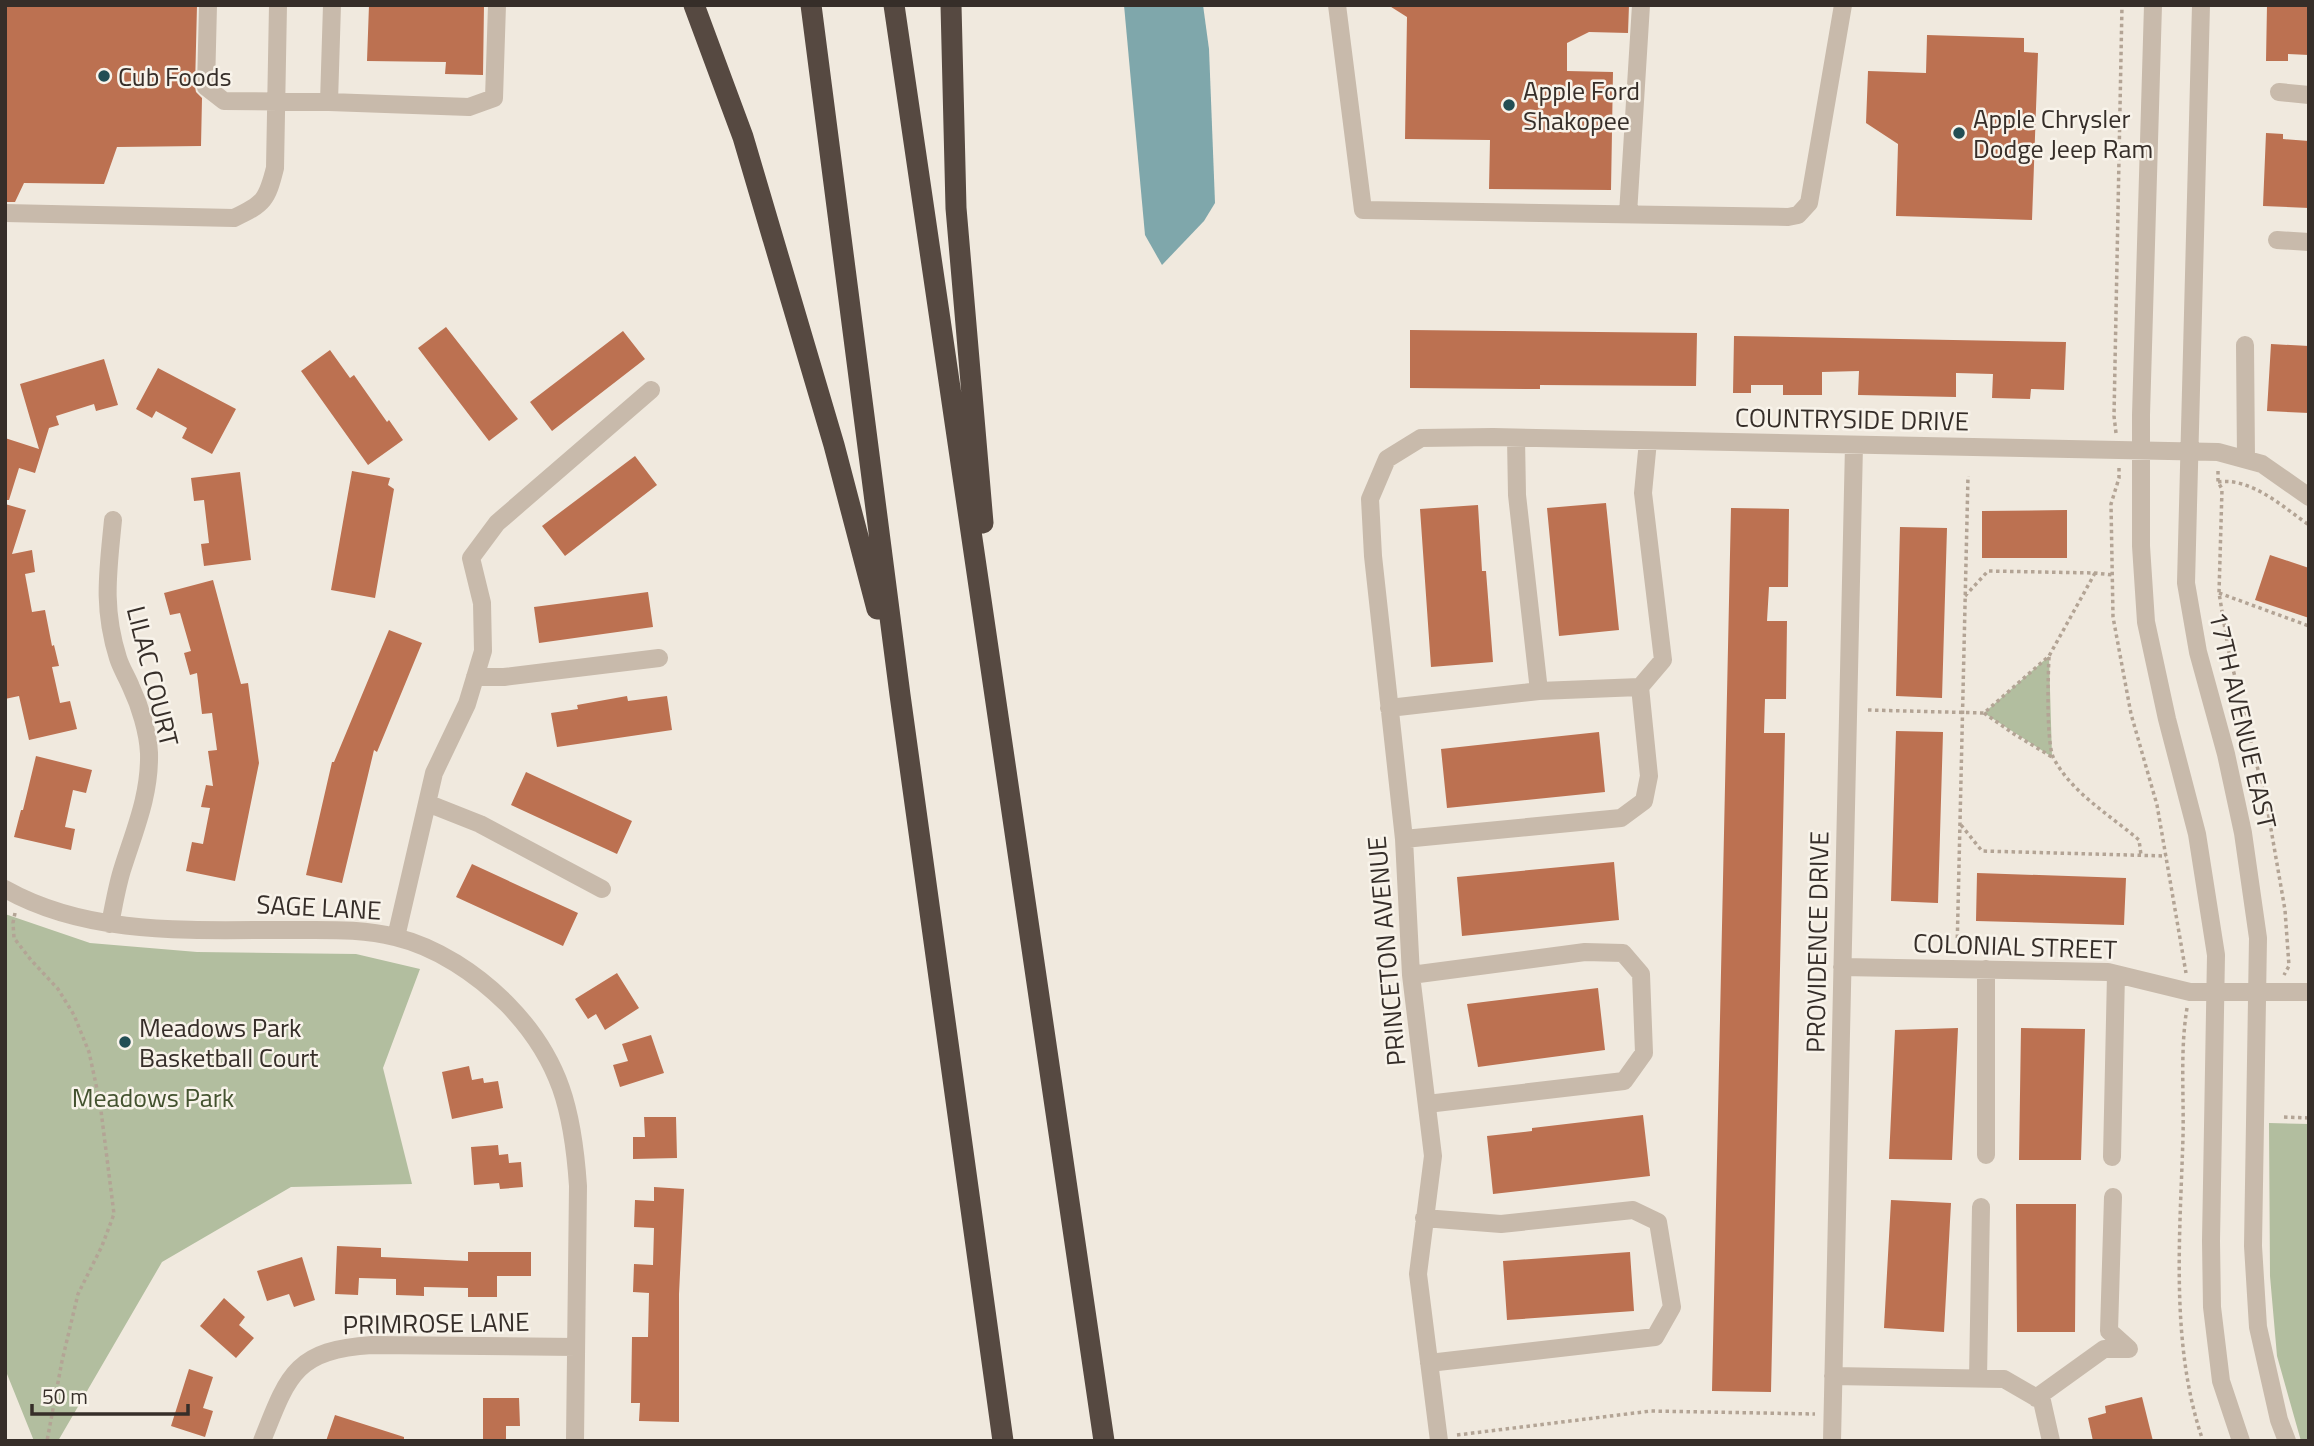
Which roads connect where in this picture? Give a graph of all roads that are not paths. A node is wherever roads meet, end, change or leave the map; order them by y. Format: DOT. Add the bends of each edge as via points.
graph roads {
  1 [pos="208,5"];
  2 [pos="278,5"];
  3 [pos="332,5"];
  4 [pos="497,5"];
  5 [pos="694,5"];
  6 [pos="811,5"];
  7 [pos="894,5"];
  8 [pos="951,5"];
  9 [pos="1337,5"];
  10 [pos="1641,5"];
  11 [pos="1843,5"];
  12 [pos="2153,5"];
  13 [pos="2201,5"];
  14 [pos="2279,92"];
  15 [pos="2309,94"];
  16 [pos="276,101"];
  17 [pos="330,102"];
  18 [pos="5,212"];
  19 [pos="1628,214"];
  20 [pos="2277,240"];
  21 [pos="2309,242"];
  22 [pos="2245,345"];
  23 [pos="651,390"];
  24 [pos="1516,438"];
  25 [pos="1648,441"];
  26 [pos="1854,445"];
  27 [pos="2141,451"];
  28 [pos="2189,452"];
  29 [pos="1387,459"];
  30 [pos="2246,459"];
  31 [pos="2309,497"];
  32 [pos="113,520"];
  33 [pos="659,658"];
  34 [pos="475,677"];
  35 [pos="1640,687"];
  36 [pos="1539,691"];
  37 [pos="900,695"];
  38 [pos="1389,708"];
  39 [pos="1002,741"];
  40 [pos="427,803"];
  41 [pos="1404,839"];
  42 [pos="601,889"];
  43 [pos="12,893"];
  44 [pos="110,924"];
  45 [pos="396,937"];
  46 [pos="1842,967"];
  47 [pos="1986,969"];
  48 [pos="2116,974"];
  49 [pos="1411,975"];
  50 [pos="2265,991"];
  51 [pos="2215,992"];
  52 [pos="2309,992"];
  53 [pos="1427,1104"];
  54 [pos="1986,1155"];
  55 [pos="2112,1157"];
  56 [pos="2113,1198"];
  57 [pos="1982,1208"];
  58 [pos="1424,1218"];
  59 [pos="576,1347"];
  60 [pos="1429,1363"];
  61 [pos="1833,1376"];
  62 [pos="1978,1379"];
  63 [pos="2036,1398"];
  64 [pos="1438,1439"];
  65 [pos="262,1441"];
  66 [pos="575,1441"];
  67 [pos="1003,1441"];
  68 [pos="1104,1441"];
  69 [pos="1832,1441"];
  70 [pos="2051,1441"];
  71 [pos="2241,1441"];
  72 [pos="2287,1441"];
  1 -- 16 [label="street" via="206,87 224,101"];
  2 -- 16 [label="street"];
  3 -- 17 [label="street"];
  4 -- 17 [label="street" via="494,98 469,107"];
  5 -- 37 [label="highway" via="751,164 834,444"];
  6 -- 37 [label="highway"];
  7 -- 39 [label="highway"];
  8 -- 39 [label="highway" via="956,208"];
  9 -- 19 [label="street" via="1363,210"];
  10 -- 19 [label="street"];
  11 -- 19 [label="street" via="1809,203 1798,215"];
  12 -- 27 [label="street"];
  13 -- 28 [label="street, 17TH AVENUE EAST"];
  14 -- 15 [label="street"];
  16 -- 17 [label="street"];
  16 -- 18 [label="street" via="275,168 268,193 256,208 234,218"];
  20 -- 21 [label="street"];
  22 -- 30 [label="street"];
  23 -- 34 [label="street" via="497,523 471,558 482,603 483,651"];
  24 -- 25 [label="street, COUNTRYSIDE DRIVE"];
  24 -- 29 [label="street, COUNTRYSIDE DRIVE" via="1421,438"];
  24 -- 36 [label="street" via="1517,495"];
  25 -- 26 [label="street, COUNTRYSIDE DRIVE"];
  25 -- 35 [label="street" via="1643,493 1663,660"];
  26 -- 27 [label="street, COUNTRYSIDE DRIVE"];
  26 -- 46 [label="street, PROVIDENCE DRIVE"];
  27 -- 28 [label="street, COUNTRYSIDE DRIVE"];
  27 -- 51 [label="street" via="2146,622 2197,834 2216,955"];
  28 -- 30 [label="street, COUNTRYSIDE DRIVE" via="2218,452"];
  28 -- 50 [label="street, 17TH AVENUE EAST" via="2186,583 2198,652 2243,833"];
  29 -- 38 [label="street, PRINCETON AVENUE" via="1370,499"];
  30 -- 31 [label="street, COUNTRYSIDE DRIVE" via="2262,464"];
  32 -- 44 [label="street, LILAC COURT" via="106,593 110,628 149,750 143,810"];
  33 -- 34 [label="street"];
  34 -- 40 [label="street" via="434,773"];
  35 -- 36 [label="street"];
  35 -- 41 [label="street" via="1649,776 1644,801 1620,818"];
  36 -- 38 [label="street"];
  37 -- 67 [label="highway"];
  38 -- 41 [label="street, PRINCETON AVENUE"];
  39 -- 68 [label="highway"];
  40 -- 42 [label="street" via="481,824"];
  40 -- 45 [label="street"];
  41 -- 49 [label="street, PRINCETON AVENUE"];
  43 -- 44 [label="street, SAGE LANE" via="47,908"];
  44 -- 45 [label="street, SAGE LANE" via="348,931"];
  45 -- 59 [label="street, SAGE LANE" via="433,951 491,988 542,1045 559,1081 576,1146"];
  46 -- 47 [label="street, COLONIAL STREET"];
  46 -- 61 [label="street, PROVIDENCE DRIVE"];
  47 -- 48 [label="street, COLONIAL STREET"];
  47 -- 54 [label="street"];
  48 -- 51 [label="street, COLONIAL STREET" via="2190,992"];
  48 -- 55 [label="street"];
  49 -- 53 [label="street, PRINCETON AVENUE"];
  49 -- 53 [label="street" via="1585,952 1623,953 1641,974 1644,1053 1624,1081"];
  50 -- 51 [label="street, COLONIAL STREET"];
  50 -- 52 [label="street, COLONIAL STREET"];
  50 -- 72 [label="street, 17TH AVENUE EAST" via="2253,1246 2258,1327"];
  51 -- 71 [label="street" via="2212,1307 2221,1381"];
  53 -- 58 [label="street, PRINCETON AVENUE" via="1433,1156"];
  56 -- 63 [label="street" via="2109,1331 2130,1349 2104,1349"];
  57 -- 62 [label="street"];
  58 -- 60 [label="street, PRINCETON AVENUE" via="1418,1274"];
  58 -- 60 [label="street" via="1501,1224 1633,1210 1658,1222 1672,1307 1655,1337"];
  59 -- 65 [label="street, PRIMROSE LANE" via="342,1347 315,1356 295,1373 281,1393"];
  59 -- 66 [label="street, SAGE LANE"];
  60 -- 64 [label="street, PRINCETON AVENUE"];
  61 -- 62 [label="street"];
  61 -- 69 [label="street, PROVIDENCE DRIVE"];
  62 -- 63 [label="street" via="2004,1379"];
  63 -- 70 [label="street" via="2042,1401"];
}
